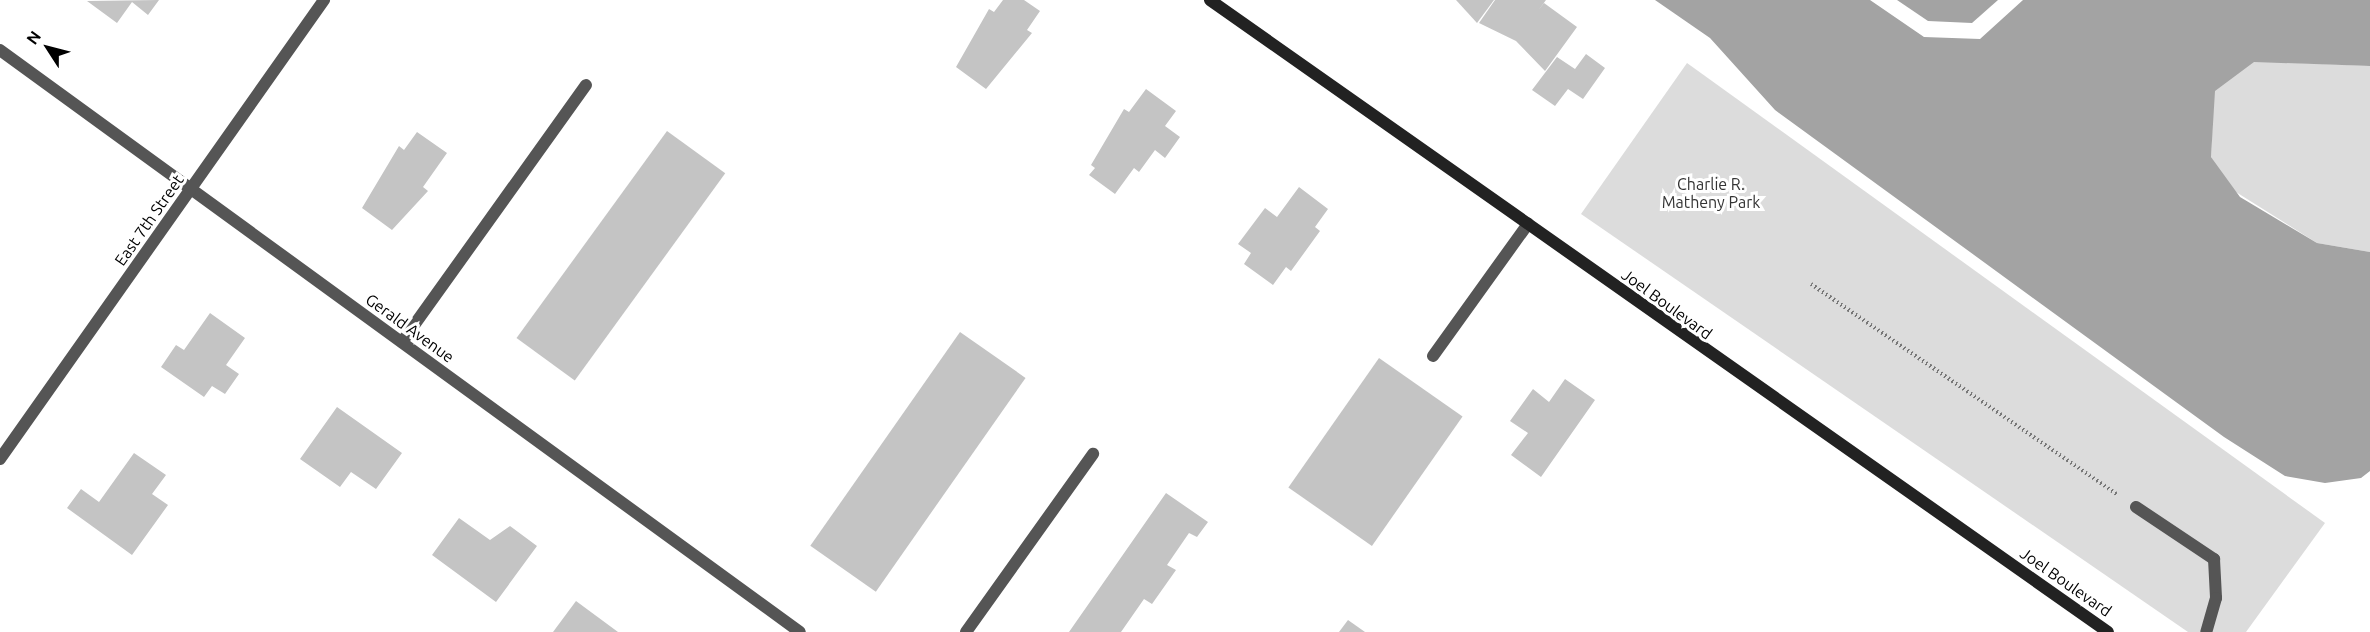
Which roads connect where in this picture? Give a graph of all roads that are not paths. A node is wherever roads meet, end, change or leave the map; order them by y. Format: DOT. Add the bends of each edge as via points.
graph roads {
  1 [pos="324,0"];
  2 [pos="1210,0"];
  3 [pos="0,50"];
  4 [pos="586,85"];
  5 [pos="191,188"];
  6 [pos="1528,224"];
  7 [pos="402,342"];
  8 [pos="1433,356"];
  9 [pos="1093,453"];
  10 [pos="0,459"];
  11 [pos="2136,507"];
  12 [pos="800,632"];
  13 [pos="966,632"];
  14 [pos="2108,632"];
  15 [pos="2205,632"];
  1 -- 5 [label="street, East 7th Street"];
  2 -- 6 [label="main road, Joel Boulevard"];
  3 -- 5 [label="street, Gerald Avenue"];
  4 -- 7 [label="street"];
  5 -- 7 [label="street, Gerald Avenue"];
  5 -- 10 [label="street, East 7th Street"];
  6 -- 8 [label="street"];
  6 -- 14 [label="main road, Joel Boulevard"];
  7 -- 12 [label="street, Gerald Avenue"];
  9 -- 13 [label="street"];
  11 -- 15 [label="street" via="2214,559 2216,598"];
}
